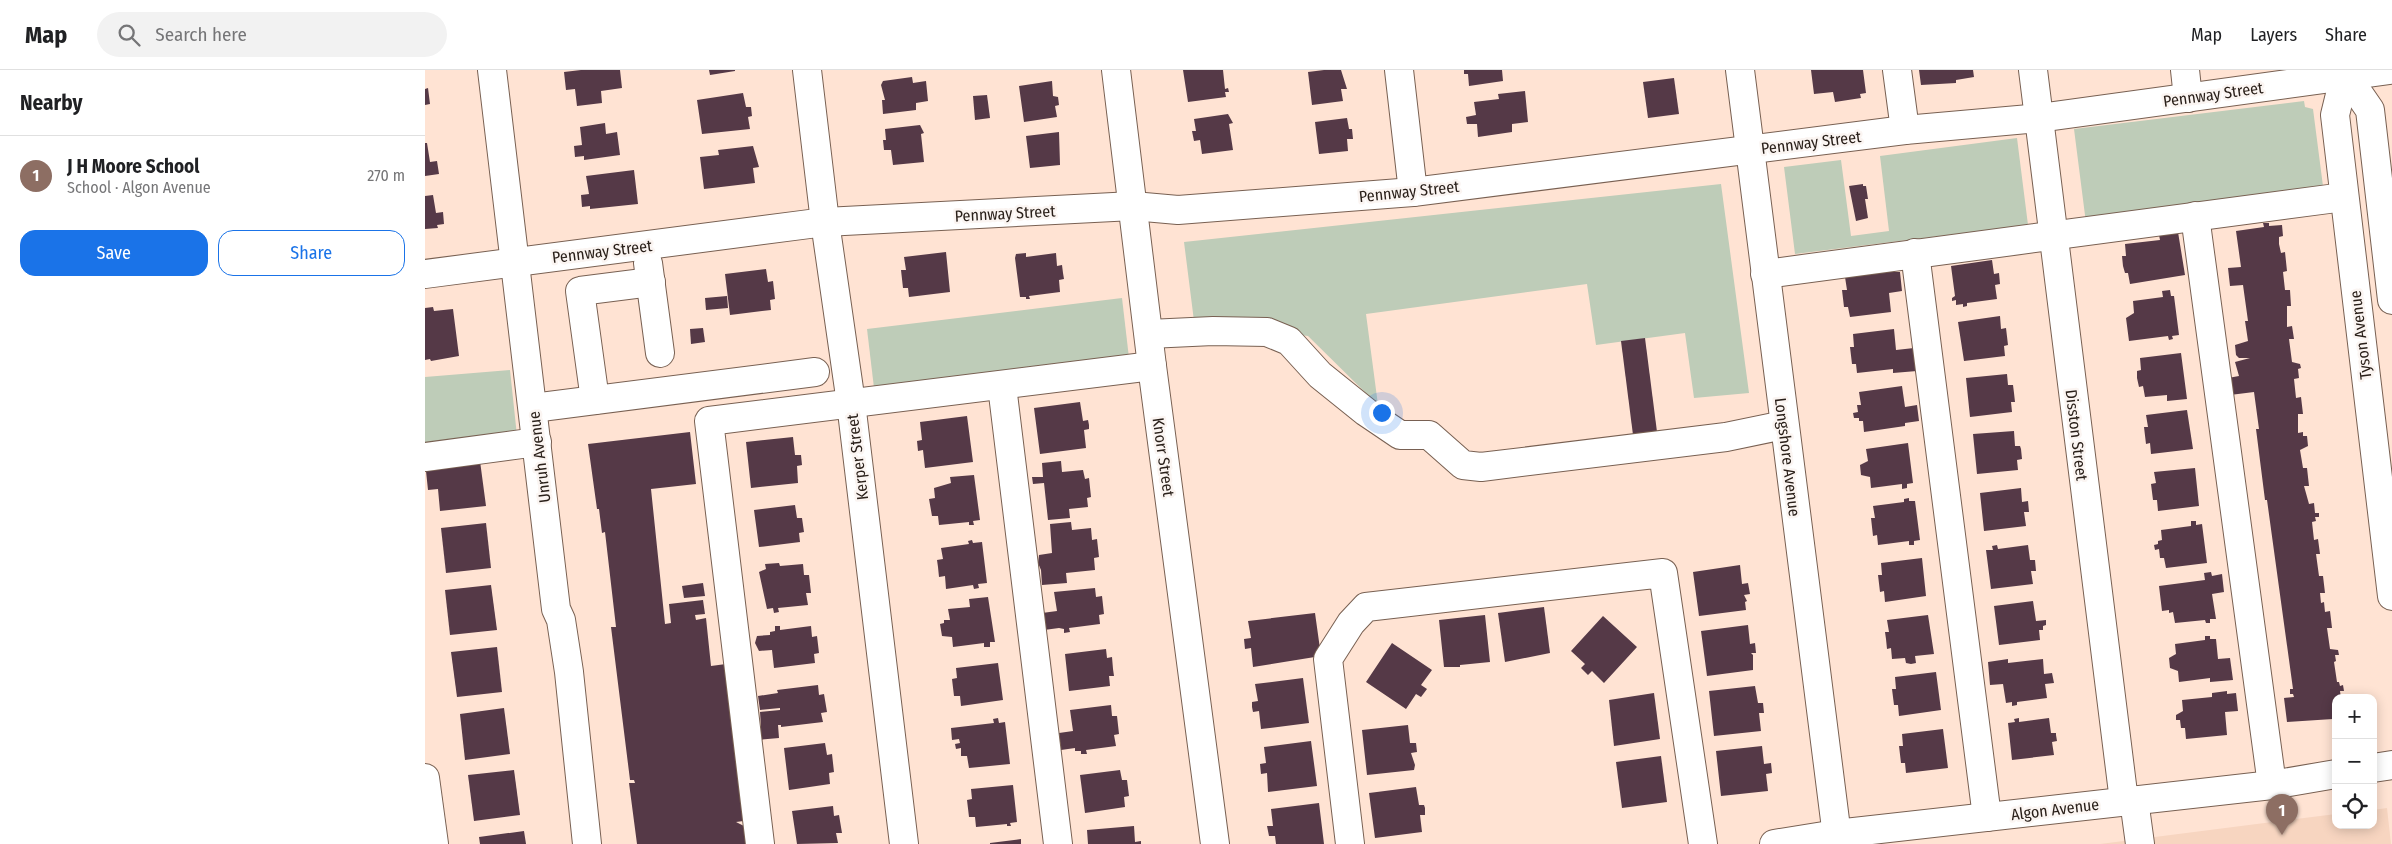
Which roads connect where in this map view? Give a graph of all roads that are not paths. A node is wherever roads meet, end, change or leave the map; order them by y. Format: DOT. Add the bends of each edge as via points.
graph roads {
  1 [pos="492,70"];
  2 [pos="807,70"];
  3 [pos="1116,70"];
  4 [pos="1399,70"];
  5 [pos="1740,70"];
  6 [pos="1897,70"];
  7 [pos="2033,70"];
  8 [pos="2185,70"];
  9 [pos="2390,70"];
  10 [pos="2346,72"];
  11 [pos="2188,98"];
  12 [pos="2039,118"];
  13 [pos="1905,130"];
  14 [pos="1749,149"];
  15 [pos="1413,192"];
  16 [pos="2385,194"];
  17 [pos="2344,197"];
  18 [pos="1133,206"];
  19 [pos="2195,216"];
  20 [pos="825,222"];
  21 [pos="2053,234"];
  22 [pos="645,246"];
  23 [pos="1915,253"];
  24 [pos="515,262"];
  25 [pos="425,274"];
  26 [pos="1765,274"];
  27 [pos="651,282"];
  28 [pos="2392,300"];
  29 [pos="1149,334"];
  30 [pos="660,353"];
  31 [pos="1152,366"];
  32 [pos="815,372"];
  33 [pos="705,386"];
  34 [pos="1002,386"];
  35 [pos="595,400"];
  36 [pos="851,403"];
  37 [pos="533,408"];
  38 [pos="2380,412"];
  39 [pos="709,421"];
  40 [pos="1784,425"];
  41 [pos="537,442"];
  42 [pos="425,457"];
  43 [pos="2392,596"];
  44 [pos="2392,765"];
  45 [pos="2377,767"];
  46 [pos="2332,775"];
  47 [pos="425,778"];
  48 [pos="2272,785"];
  49 [pos="2129,800"];
  50 [pos="1987,817"];
  51 [pos="1837,839"];
  52 [pos="434,844"];
  53 [pos="587,844"];
  54 [pos="760,844"];
  55 [pos="904,844"];
  56 [pos="1058,844"];
  57 [pos="1215,844"];
  58 [pos="1350,844"];
  59 [pos="1703,844"];
  60 [pos="1774,844"];
  61 [pos="2140,844"];
  1 -- 24 [label="street, Unruh Avenue"];
  2 -- 20 [label="street, Kerper Street"];
  3 -- 18 [label="street, Knorr Street"];
  4 -- 15 [label="street"];
  5 -- 14 [label="street, Longshore Avenue"];
  6 -- 13 [label="street"];
  7 -- 12 [label="street, Disston Street"];
  8 -- 11 [label="street"];
  9 -- 10 [label="street, Pennway Street"];
  10 -- 11 [label="street, Pennway Street"];
  10 -- 16 [label="street" via="2369,110"];
  10 -- 17 [label="street, Tyson Avenue" via="2335,115"];
  11 -- 12 [label="street, Pennway Street"];
  12 -- 13 [label="street, Pennway Street"];
  12 -- 21 [label="street, Disston Street"];
  13 -- 14 [label="street, Pennway Street"];
  14 -- 15 [label="street, Pennway Street"];
  14 -- 26 [label="street, Longshore Avenue"];
  15 -- 18 [label="street, Pennway Street" via="1178,210"];
  16 -- 28 [label="street"];
  17 -- 19 [label="street"];
  17 -- 38 [label="street, Tyson Avenue"];
  18 -- 20 [label="street, Pennway Street"];
  18 -- 29 [label="street, Knorr Street"];
  19 -- 21 [label="street"];
  19 -- 48 [label="street"];
  20 -- 22 [label="street, Pennway Street"];
  20 -- 36 [label="street, Kerper Street"];
  21 -- 23 [label="street"];
  21 -- 49 [label="street, Disston Street"];
  22 -- 24 [label="street, Pennway Street"];
  22 -- 27 [label="street"];
  23 -- 26 [label="street"];
  23 -- 50 [label="street"];
  24 -- 25 [label="street, Pennway Street"];
  24 -- 37 [label="street, Unruh Avenue"];
  26 -- 40 [label="street, Longshore Avenue"];
  27 -- 30 [label="street"];
  27 -- 35 [label="street" via="580,291"];
  29 -- 31 [label="street, Knorr Street"];
  29 -- 40 [label="street" via="1267,332 1289,341 1320,375 1373,417 1401,435 1429,436 1463,465 1481,467 1726,437"];
  31 -- 34 [label="street"];
  31 -- 57 [label="street, Knorr Street"];
  32 -- 33 [label="street"];
  33 -- 35 [label="street"];
  33 -- 39 [label="street"];
  34 -- 36 [label="street"];
  34 -- 56 [label="street"];
  35 -- 37 [label="street"];
  36 -- 39 [label="street"];
  36 -- 55 [label="street, Kerper Street"];
  37 -- 41 [label="street, Unruh Avenue"];
  38 -- 43 [label="street, Tyson Avenue"];
  39 -- 54 [label="street"];
  40 -- 51 [label="street, Longshore Avenue"];
  41 -- 42 [label="street"];
  41 -- 53 [label="street, Unruh Avenue" via="557,609 569,672"];
  44 -- 45 [label="street"];
  46 -- 48 [label="street, Algon Avenue"];
  47 -- 52 [label="street"];
  48 -- 49 [label="street, Algon Avenue"];
  49 -- 50 [label="street, Algon Avenue"];
  49 -- 61 [label="street, Disston Street"];
  50 -- 51 [label="street, Algon Avenue"];
  51 -- 60 [label="street, Algon Avenue"];
  58 -- 59 [label="street" via="1328,659 1351,623 1366,607 1663,573"];
}
